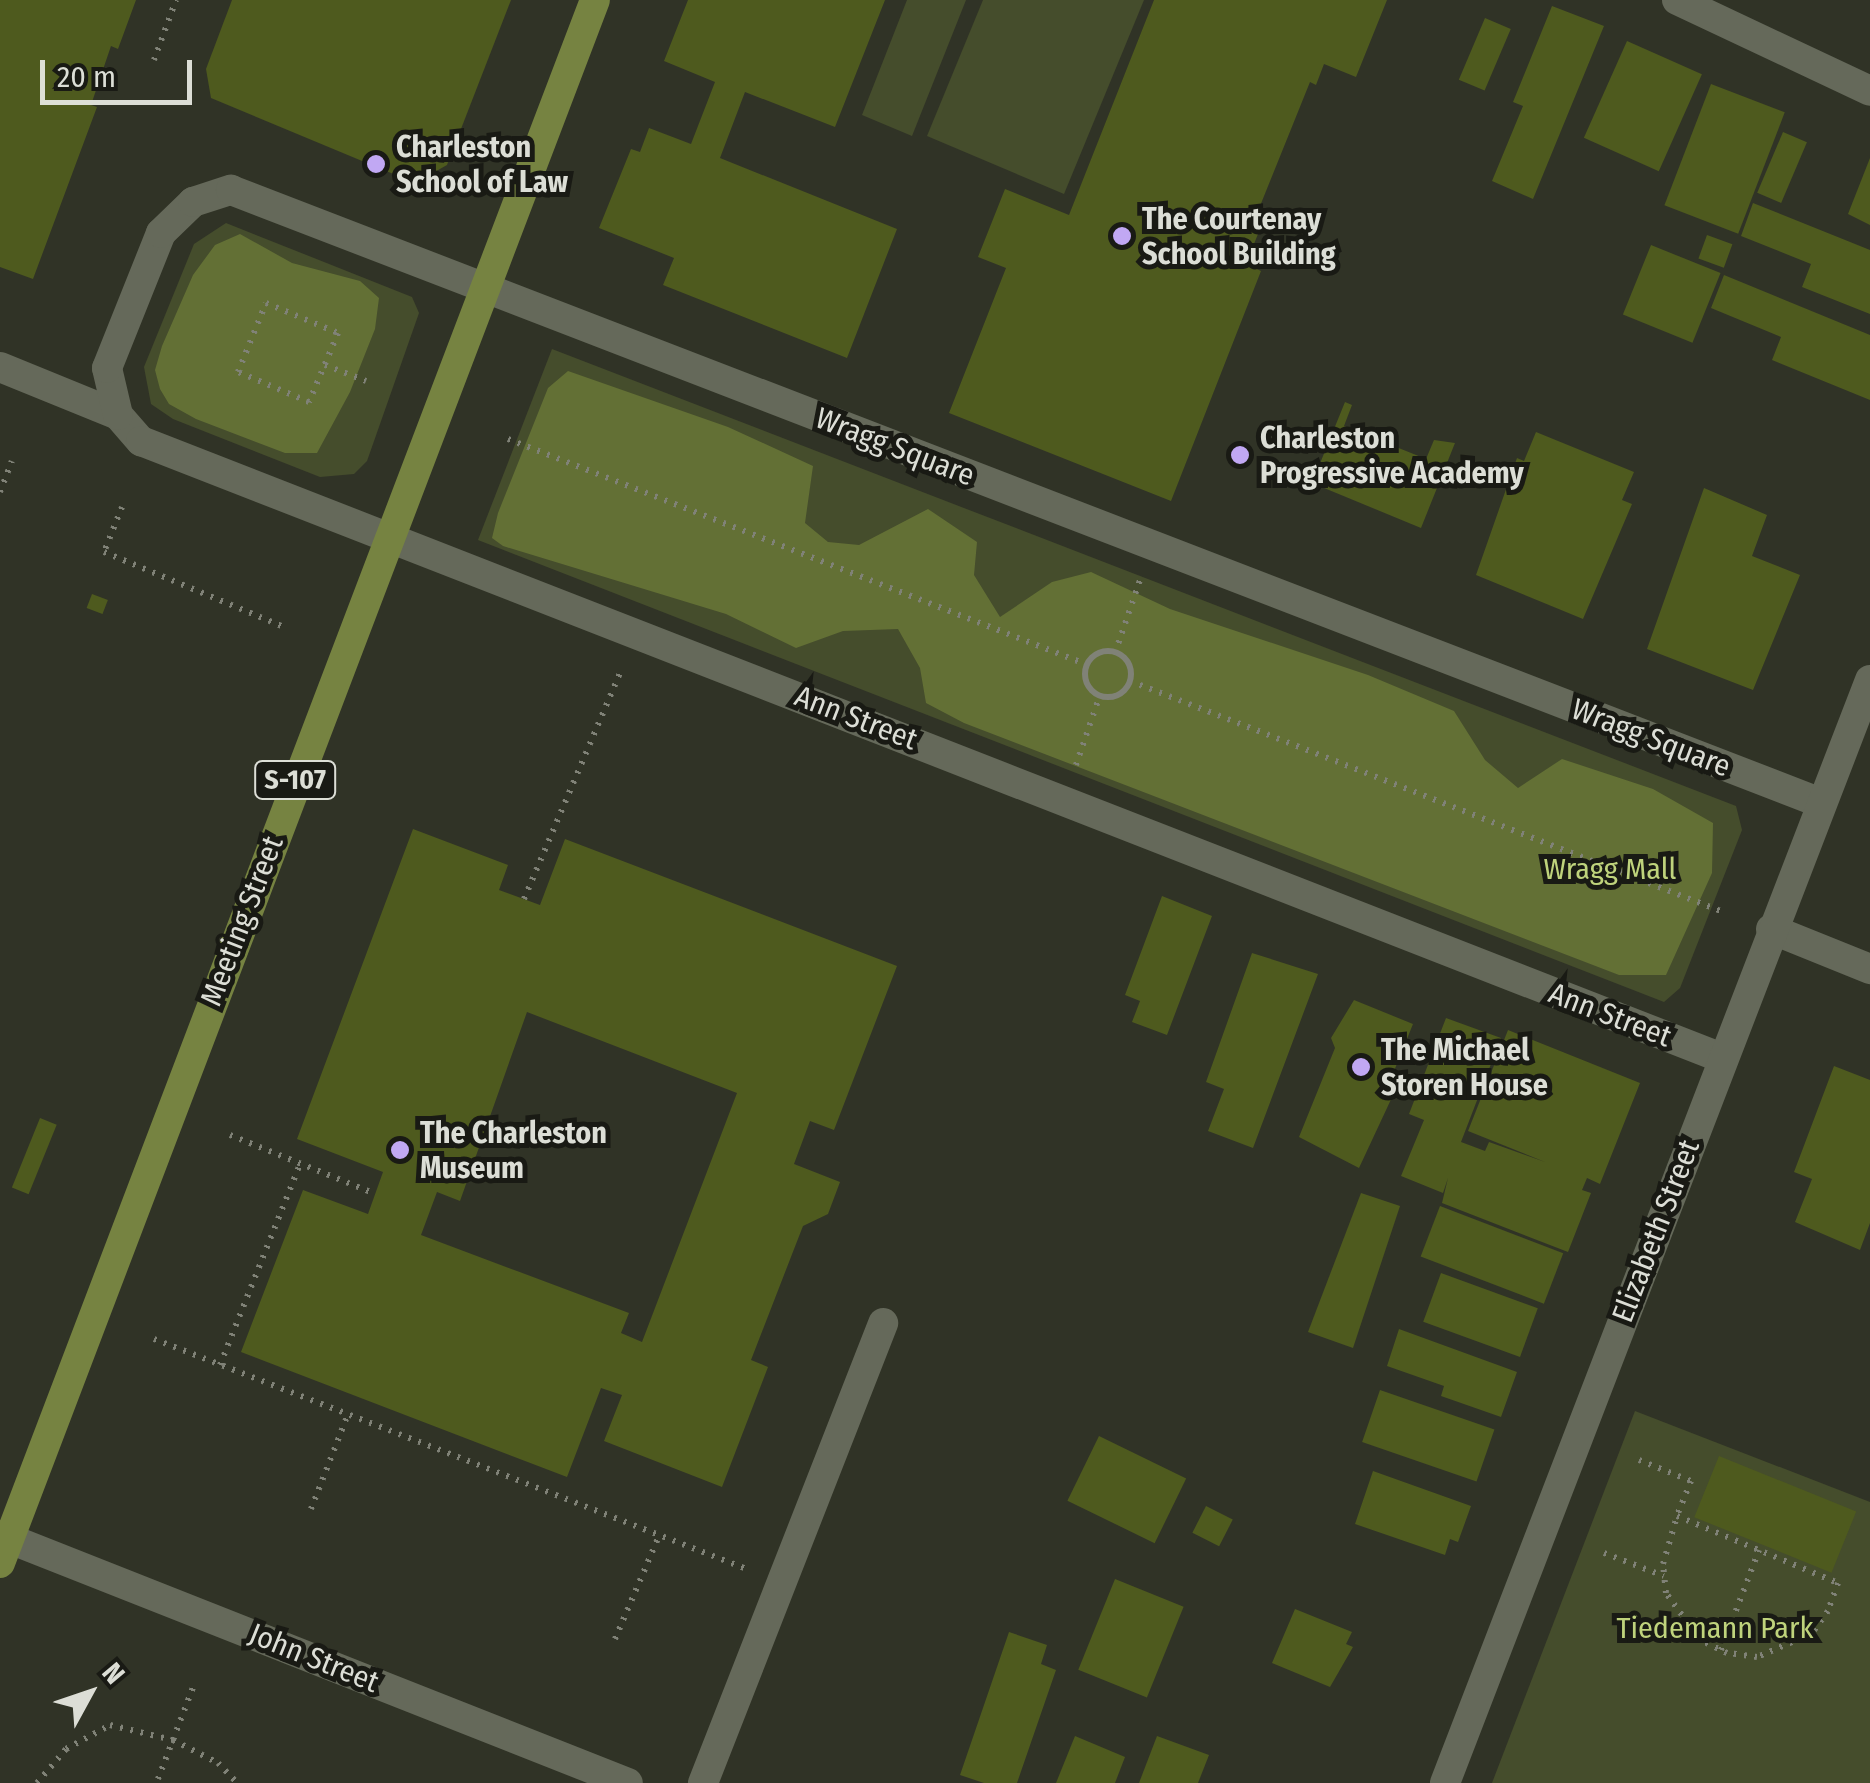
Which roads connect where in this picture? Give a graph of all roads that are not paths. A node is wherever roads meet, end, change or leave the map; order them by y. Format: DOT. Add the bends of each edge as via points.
graph roads {
  1 [pos="595,0"];
  2 [pos="1677,0"];
  3 [pos="1870,91"];
  4 [pos="486,289"];
  5 [pos="0,367"];
  6 [pos="118,415"];
  7 [pos="388,534"];
  8 [pos="1870,680"];
  9 [pos="1820,803"];
  10 [pos="1771,930"];
  11 [pos="1870,969"];
  12 [pos="1722,1058"];
  13 [pos="883,1323"];
  14 [pos="3,1545"];
  15 [pos="628,1783"];
  16 [pos="704,1783"];
  17 [pos="1445,1783"];
  1 -- 4 [label="main road, Meeting Street / S-107"];
  2 -- 3 [label="street"];
  4 -- 6 [label="street, Wragg Square" via="231,190 208,194 161,234 107,368"];
  4 -- 7 [label="main road, Meeting Street / S-107"];
  4 -- 9 [label="street, Wragg Square"];
  5 -- 6 [label="street, Ann Street"];
  6 -- 7 [label="street, Ann Street" via="142,441"];
  7 -- 12 [label="street, Ann Street"];
  7 -- 14 [label="main road, Meeting Street / S-107"];
  8 -- 9 [label="street, Elizabeth Street"];
  9 -- 10 [label="street, Elizabeth Street"];
  10 -- 11 [label="street"];
  10 -- 12 [label="street, Elizabeth Street"];
  12 -- 17 [label="street, Elizabeth Street"];
  13 -- 16 [label="street"];
  14 -- 15 [label="street, John Street"];
}
